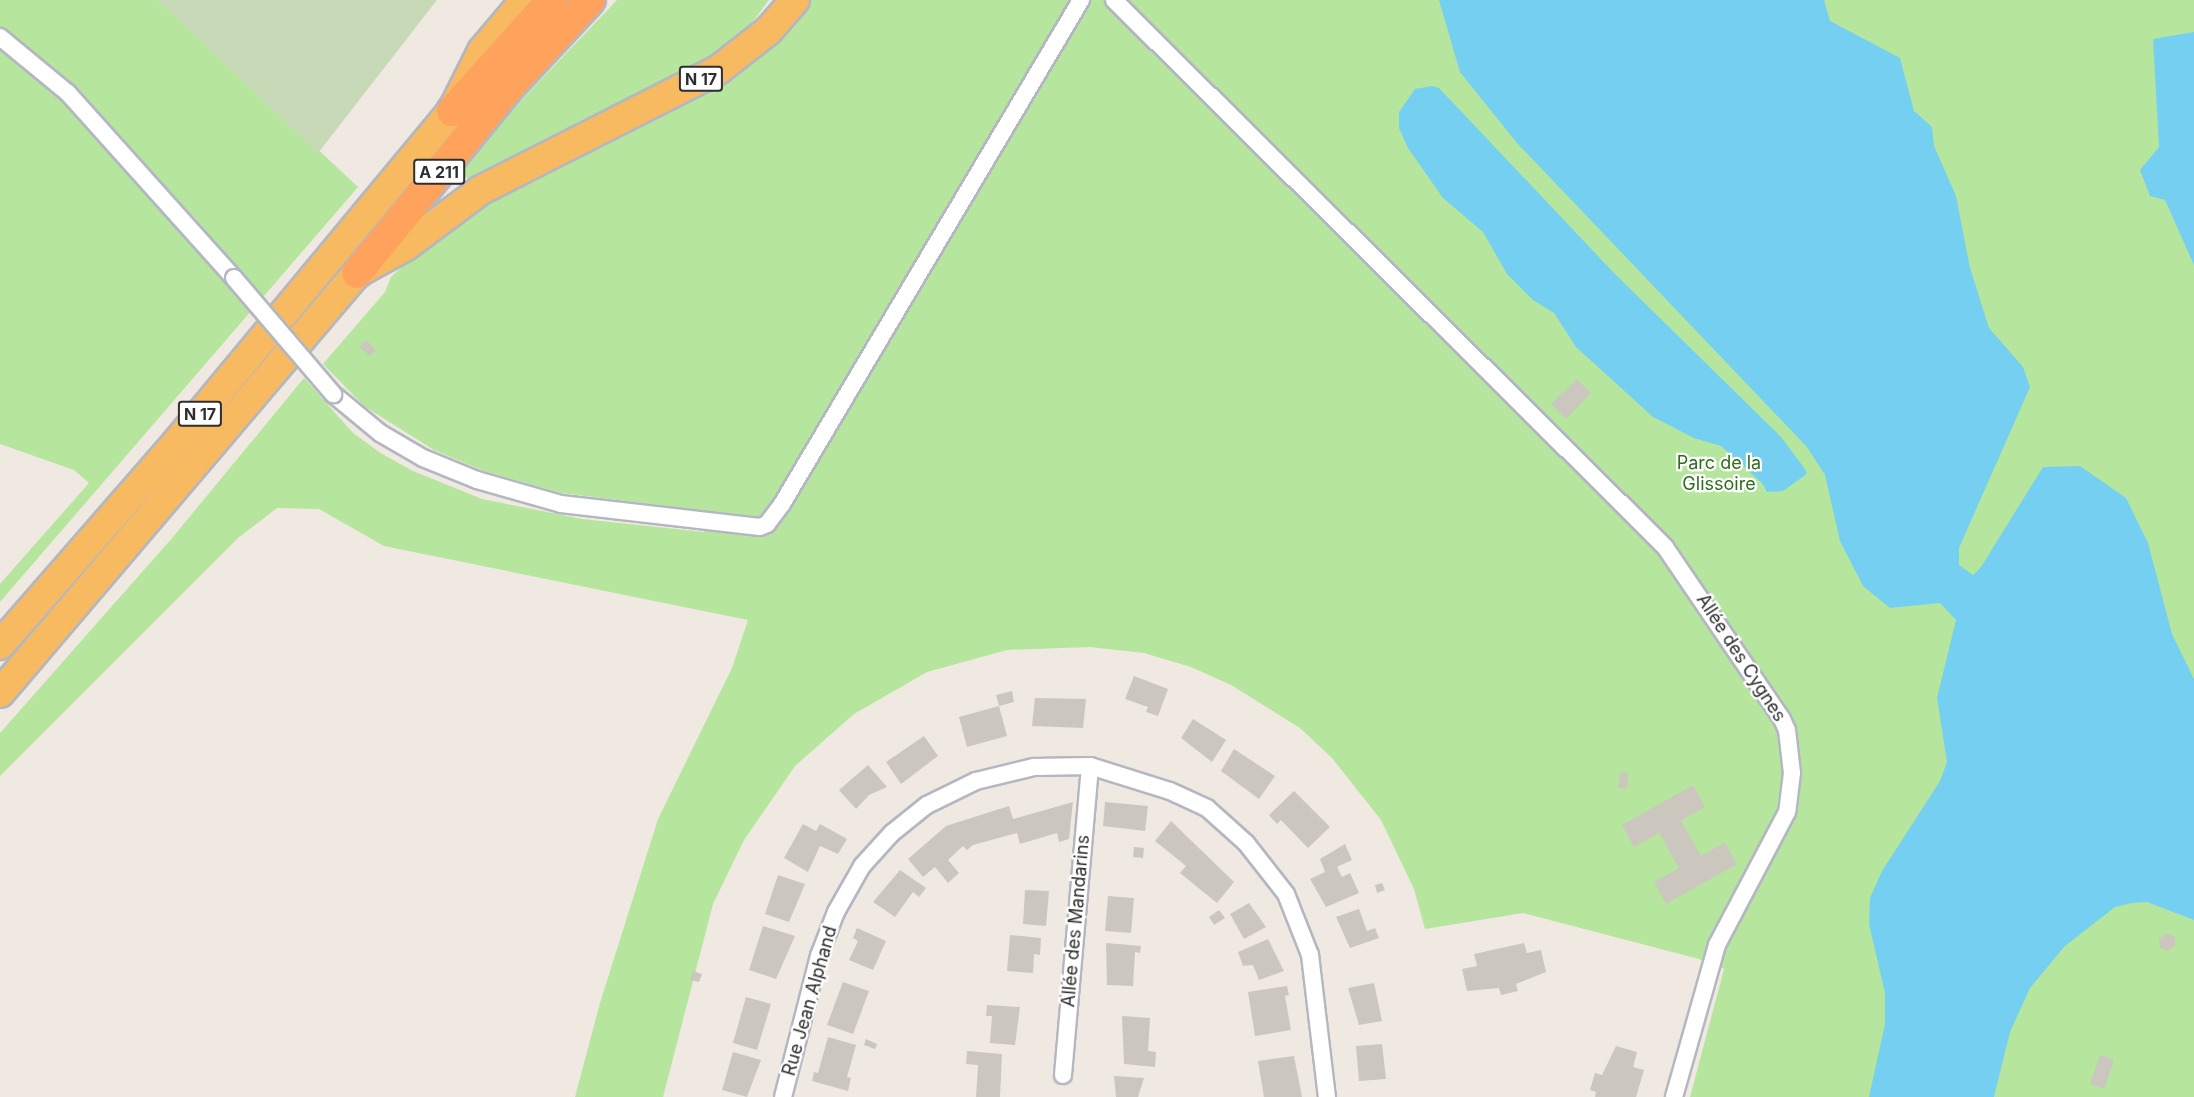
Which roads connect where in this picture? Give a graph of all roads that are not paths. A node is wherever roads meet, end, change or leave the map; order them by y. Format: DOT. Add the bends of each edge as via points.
graph roads {
  1 [pos="525,0"];
  2 [pos="552,0"];
  3 [pos="590,0"];
  4 [pos="795,0"];
  5 [pos="1081,0"];
  6 [pos="1114,0"];
  7 [pos="0,38"];
  8 [pos="452,111"];
  9 [pos="357,273"];
  10 [pos="37,603"];
  11 [pos="0,620"];
  12 [pos="0,645"];
  13 [pos="0,693"];
  14 [pos="1089,766"];
  15 [pos="1063,1076"];
  16 [pos="783,1097"];
  17 [pos="1327,1097"];
  18 [pos="1674,1097"];
  1 -- 8 [label="highway, N 17" via="482,51"];
  2 -- 8 [label="highway"];
  3 -- 9 [label="highway, A 211" via="500,98"];
  4 -- 9 [label="highway, N 17" via="760,38 718,70 481,190 406,246"];
  5 -- 7 [label="street, bridge" via="788,495 767,524 760,527 561,504 477,480 423,458 380,433 333,394 68,93"];
  6 -- 18 [label="street, Allée des Cygnes" via="1665,547 1787,730 1792,774 1787,812 1717,945"];
  8 -- 10 [label="highway, N 17" via="177,442"];
  9 -- 13 [label="highway, N 17"];
  10 -- 11 [label="highway" via="11,608"];
  10 -- 12 [label="highway, N 17"];
  14 -- 15 [label="street, Allée des Mandarins"];
  14 -- 16 [label="street, Rue Jean Alphand" via="1034,767 976,782 927,805 892,833 862,866 836,912 819,956"];
  14 -- 17 [label="street, Rue Jean Alphand" via="1170,791 1207,808 1246,843 1286,894 1310,955"];
}
